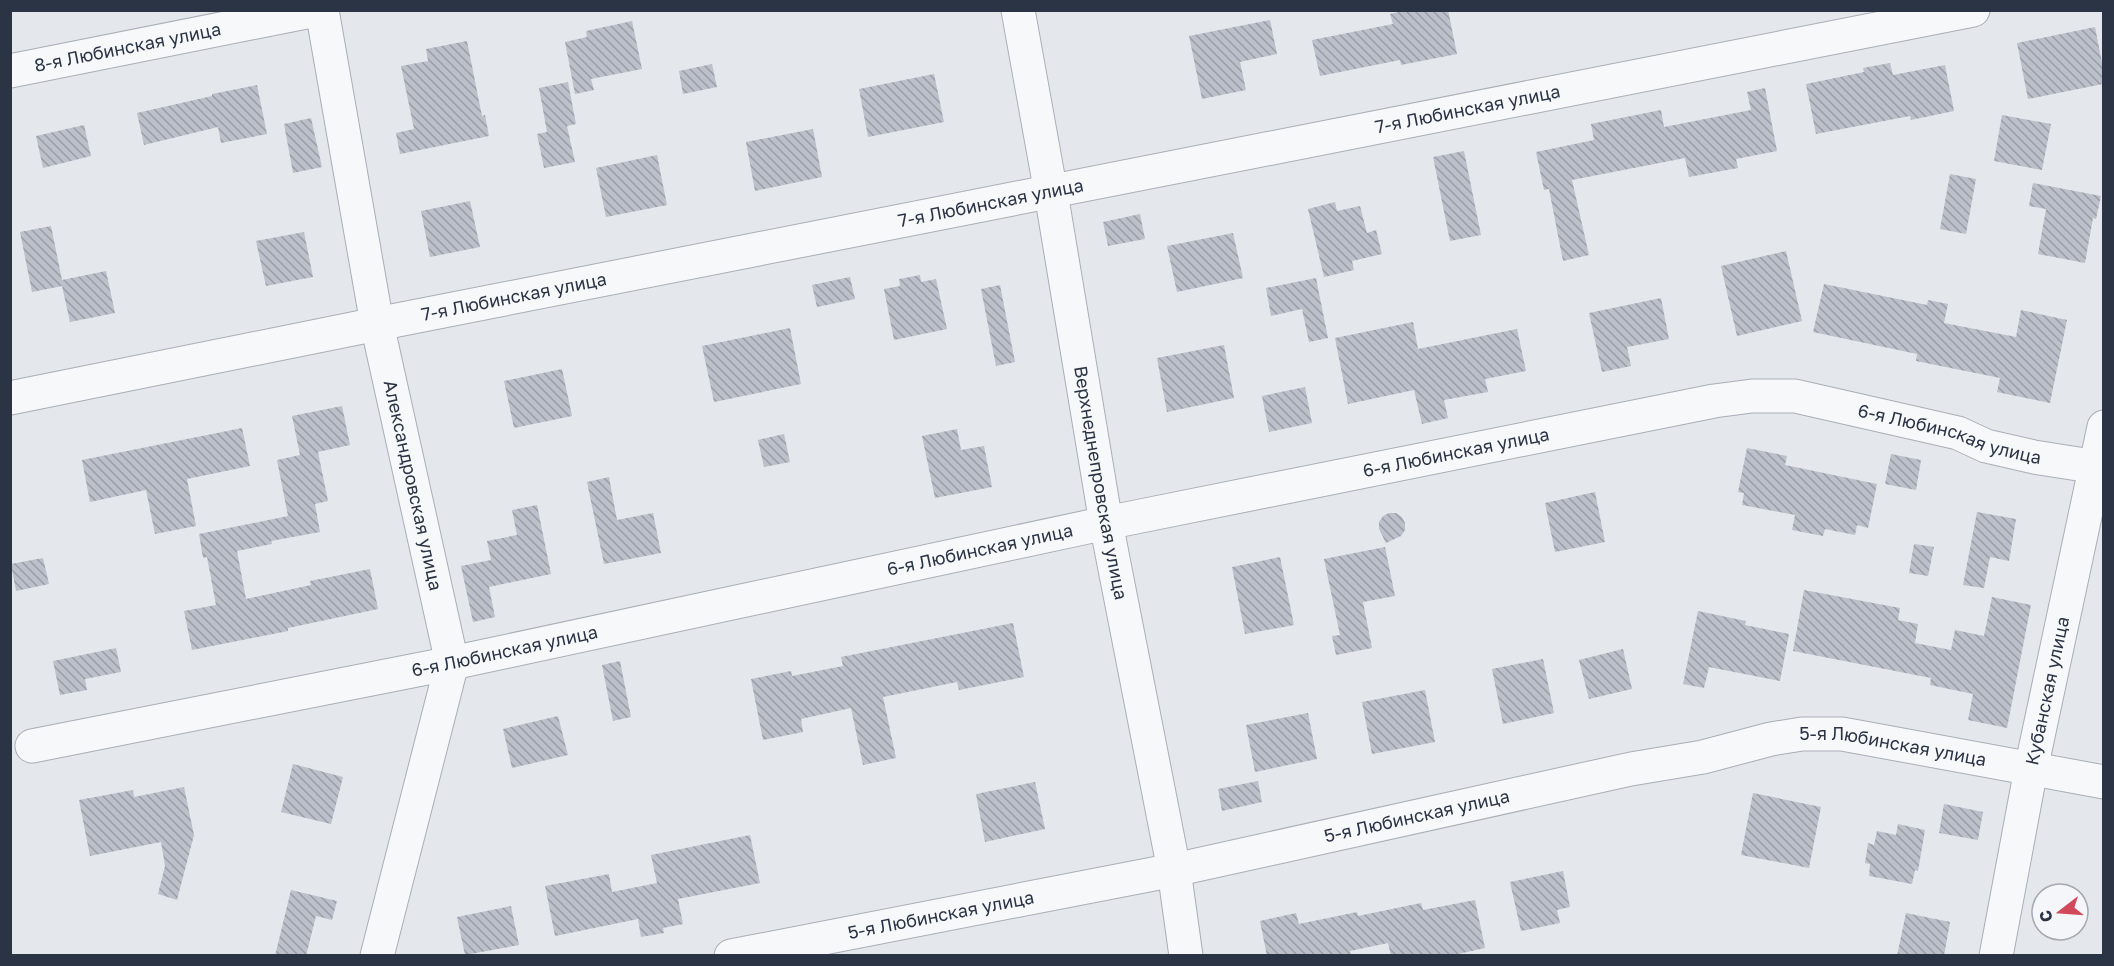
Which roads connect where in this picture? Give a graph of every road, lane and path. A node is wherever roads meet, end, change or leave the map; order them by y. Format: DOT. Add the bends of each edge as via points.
graph roads {
  1 [pos="316,10"];
  2 [pos="322,10"];
  3 [pos="1018,10"];
  4 [pos="1973,10"];
  5 [pos="10,71"];
  6 [pos="1051,193"];
  7 [pos="377,324"];
  8 [pos="10,398"];
  9 [pos="2103,427"];
  10 [pos="2100,467"];
  11 [pos="1106,523"];
  12 [pos="452,663"];
  13 [pos="32,746"];
  14 [pos="2031,769"];
  15 [pos="2103,782"];
  16 [pos="1174,870"];
  17 [pos="377,956"];
  18 [pos="731,956"];
  19 [pos="1186,956"];
  20 [pos="1996,956"];
  1 -- 5 [label="street, 8-я Любинская улица"];
  2 -- 7 [label="street, Александровская улица"];
  3 -- 6 [label="street, Верхнеднепровская улица"];
  4 -- 6 [label="street, 7-я Любинская улица"];
  6 -- 7 [label="street, 7-я Любинская улица"];
  6 -- 11 [label="street, Верхнеднепровская улица"];
  7 -- 8 [label="street, 7-я Любинская улица"];
  7 -- 12 [label="street, Александровская улица"];
  9 -- 10 [label="street, Кубанская улица"];
  10 -- 11 [label="street, 6-я Любинская улица" via="1986,446 1958,433 1795,396 1752,396"];
  10 -- 14 [label="street, Кубанская улица"];
  11 -- 12 [label="street, 6-я Любинская улица"];
  11 -- 16 [label="street, Верхнеднепровская улица"];
  12 -- 13 [label="street, 6-я Любинская улица"];
  12 -- 17 [label="street, Александровская улица"];
  14 -- 15 [label="street, 5-я Любинская улица"];
  14 -- 16 [label="street, 5-я Любинская улица" via="1842,734 1802,734"];
  14 -- 20 [label="street, Кубанская улица"];
  16 -- 18 [label="street, 5-я Любинская улица"];
  16 -- 19 [label="street, Верхнеднепровская улица"];
}
